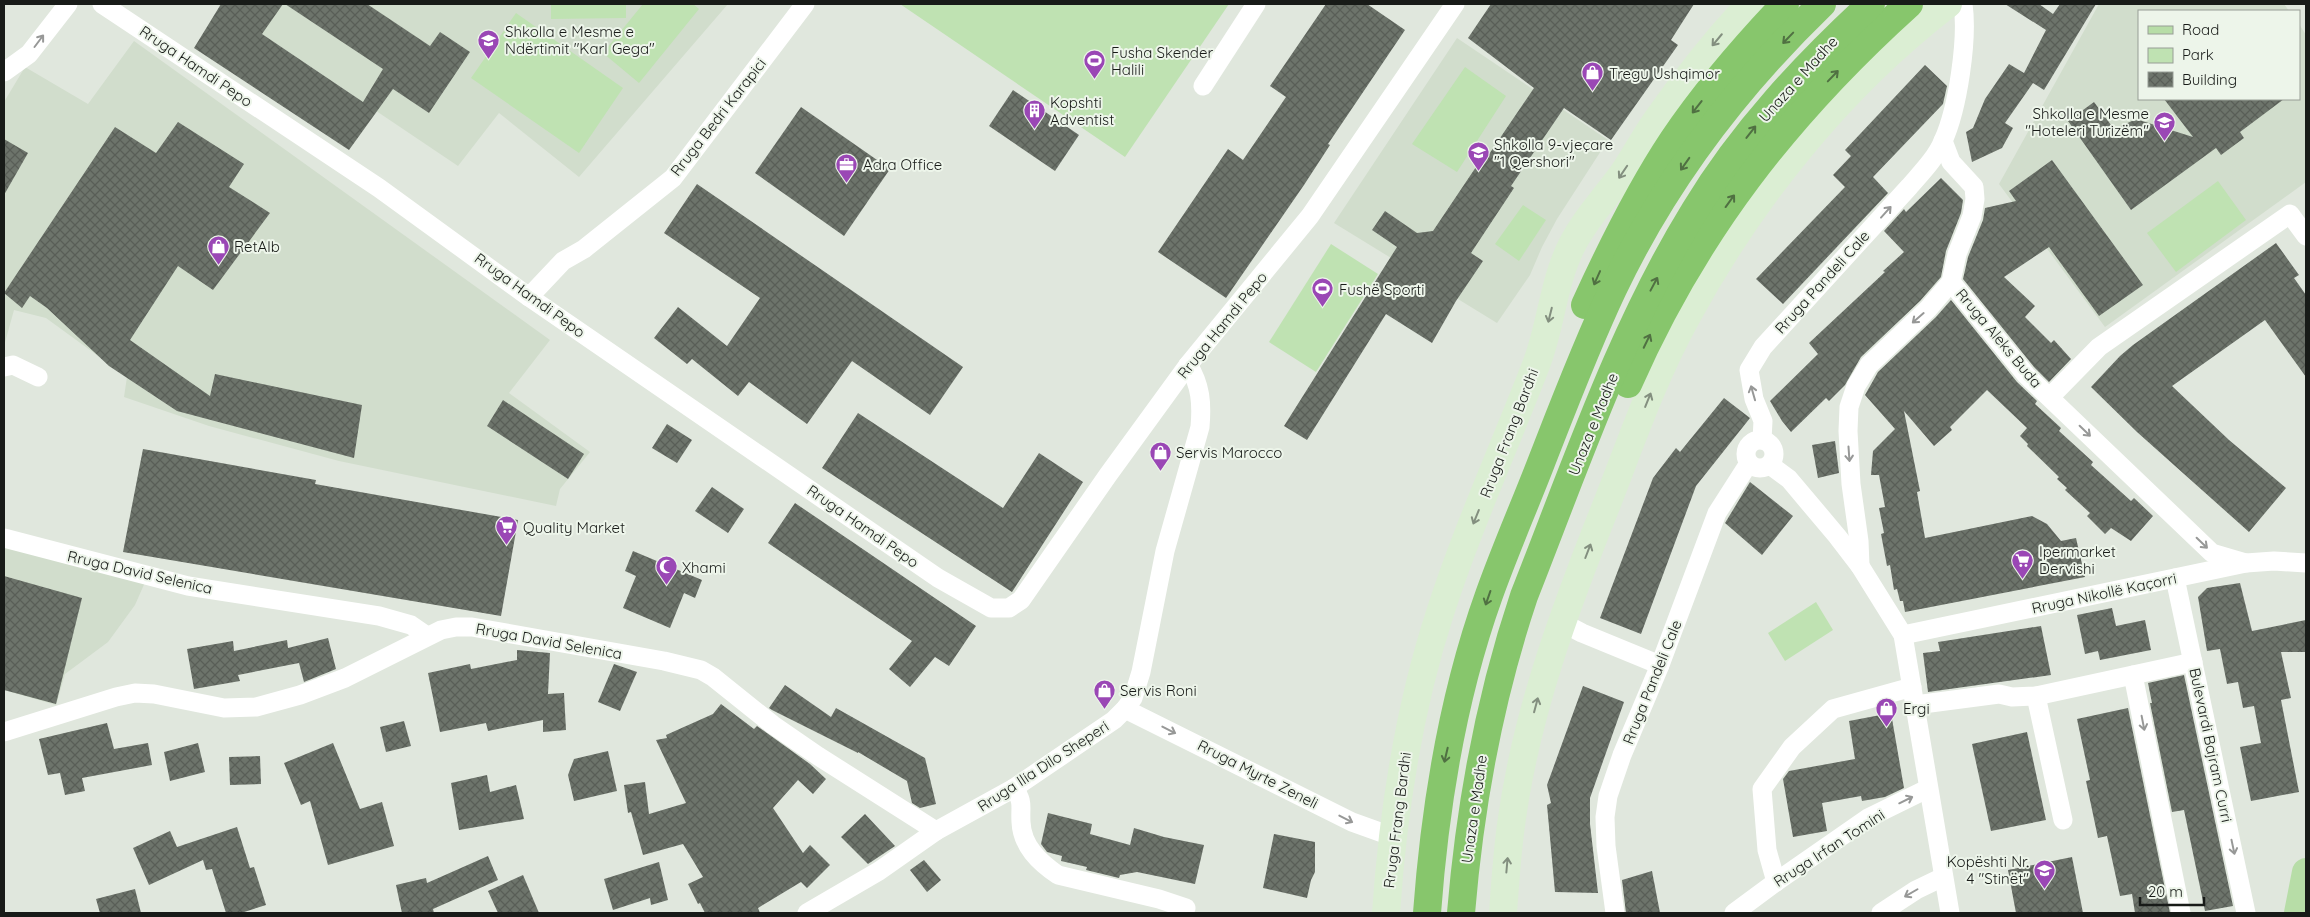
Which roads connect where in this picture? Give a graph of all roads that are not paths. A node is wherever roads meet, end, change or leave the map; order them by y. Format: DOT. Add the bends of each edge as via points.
graph roads {
  1 [pos="68,4"];
  2 [pos="102,4"];
  3 [pos="805,4"];
  4 [pos="1256,4"];
  5 [pos="1455,4"];
  6 [pos="1750,4"];
  7 [pos="1785,4"];
  8 [pos="1822,4"];
  9 [pos="1871,4"];
  10 [pos="1909,4"];
  11 [pos="1948,4"];
  12 [pos="1963,4"];
  13 [pos="4,72"];
  14 [pos="1203,86"];
  15 [pos="1943,141"];
  16 [pos="2306,236"];
  17 [pos="1951,282"];
  18 [pos="529,297"];
  19 [pos="1188,365"];
  20 [pos="4,367"];
  21 [pos="38,377"];
  22 [pos="2050,397"];
  23 [pos="1762,440"];
  24 [pos="1749,463"];
  25 [pos="1770,465"];
  26 [pos="4,538"];
  27 [pos="1505,553"];
  28 [pos="2246,563"];
  29 [pos="2306,563"];
  30 [pos="1860,566"];
  31 [pos="1534,571"];
  32 [pos="2175,578"];
  33 [pos="1560,622"];
  34 [pos="1903,635"];
  35 [pos="427,636"];
  36 [pos="2193,662"];
  37 [pos="1660,665"];
  38 [pos="2133,675"];
  39 [pos="1914,696"];
  40 [pos="2036,696"];
  41 [pos="1125,709"];
  42 [pos="4,732"];
  43 [pos="1014,788"];
  44 [pos="1928,789"];
  45 [pos="2063,820"];
  46 [pos="936,831"];
  47 [pos="1391,836"];
  48 [pos="2306,872"];
  49 [pos="1943,877"];
  50 [pos="1776,882"];
  51 [pos="1186,908"];
  52 [pos="807,913"];
  53 [pos="1386,913"];
  54 [pos="1427,913"];
  55 [pos="1461,913"];
  56 [pos="1503,913"];
  57 [pos="1616,913"];
  58 [pos="1734,913"];
  59 [pos="1881,913"];
  60 [pos="1950,913"];
  61 [pos="2181,913"];
  62 [pos="2246,913"];
  63 [pos="2298,913"];
  13 -- 1 [label="street, one-way" via="29,54"];
  2 -- 18 [label="street, Rruga Hamdi Pepo" via="379,188"];
  3 -- 18 [label="street, Rruga Bedri Karapici" via="673,178 584,249 563,261"];
  4 -- 14 [label="street"];
  5 -- 19 [label="street, Rruga Hamdi Pepo" via="1310,216"];
  6 -- 47 [label="main road, Rruga Frang Bardhi, one-way" via="1701,58 1572,245 1561,272 1540,355 1439,615 1405,750"];
  7 -- 27 [label="highway, one-way" via="1740,53 1673,140 1606,258 1507,504"];
  8 -- 27 [label="highway, one-way" via="1766,60 1734,99 1683,167 1653,214 1590,340"];
  31 -- 9 [label="highway, Unaza e Madhe, one-way" via="1636,317 1695,209 1779,98 1812,60"];
  31 -- 10 [label="highway, one-way" via="1562,544 1643,350 1682,275 1719,216 1794,118 1858,51"];
  33 -- 11 [label="main road, one-way" via="1653,388 1686,318 1722,258 1773,184 1824,121 1903,41"];
  12 -- 15 [label="street" via="1965,21 1956,94"];
  15 -- 17 [label="street, Rruga Aleks Buda" via="1951,162 1974,187 1976,199"];
  23 -- 15 [label="street, Rruga Pandeli Cale, one-way" via="1763,421 1749,370 1758,354 1909,187"];
  16 -- 22 [label="street" via="2290,214 2099,347"];
  17 -- 22 [label="street, Rruga Aleks Buda" via="2026,374"];
  17 -- 30 [label="street, one-way" via="1928,309 1869,365 1856,386 1849,407 1848,431"];
  18 -- 19 [label="street, Rruga Hamdi Pepo" via="938,578 991,608 1009,608 1021,600"];
  19 -- 41 [label="street, Rruga Ilia Dilo Sheperi" via="1199,389 1202,407 1200,426 1165,551 1141,672 1133,698"];
  20 -- 21 [label="street" via="13,365"];
  22 -- 28 [label="street, Rruga Aleks Buda, one-way" via="2212,553"];
  23 -- 24 [label="street" via="1753,442 1747,449"];
  23 -- 25 [label="street" via="1770,444 1774,452"];
  24 -- 25 [label="street" via="1762,469"];
  24 -- 37 [label="street, Rruga Pandeli Cale" via="1716,513"];
  25 -- 30 [label="street" via="1789,479"];
  26 -- 35 [label="street, Rruga David Selenica" via="188,586 379,616 411,625"];
  27 -- 54 [label="highway, one-way" via="1464,674 1443,768"];
  28 -- 29 [label="street, Rruga Nikollë Kaçorri"];
  28 -- 32 [label="street, Rruga Nikollë Kaçorri"];
  30 -- 34 [label="street"];
  31 -- 55 [label="highway, Unaza e Madhe" via="1509,642 1480,759 1468,828"];
  32 -- 34 [label="street, Rruga Nikollë Kaçorri"];
  32 -- 36 [label="street, Bulevardi Bajram Curri"];
  33 -- 37 [label="street"];
  56 -- 33 [label="main road, one-way" via="1518,784 1530,725"];
  34 -- 39 [label="street"];
  35 -- 42 [label="street" via="346,678 300,696 256,707 224,708 154,694 135,694"];
  35 -- 46 [label="street, Rruga David Selenica" via="456,627 472,627 701,670 810,751"];
  36 -- 38 [label="street"];
  36 -- 62 [label="street, Bulevardi Bajram Curri, one-way"];
  37 -- 57 [label="street, Rruga Pandeli Cale" via="1608,796 1606,846"];
  38 -- 40 [label="street"];
  38 -- 61 [label="street, one-way"];
  39 -- 40 [label="street"];
  39 -- 44 [label="street"];
  39 -- 50 [label="street" via="1833,709 1792,747 1762,789 1767,850"];
  40 -- 45 [label="street"];
  41 -- 43 [label="street, Rruga Ilia Dilo Sheperi"];
  41 -- 47 [label="street, Rruga Myrte Zeneli, one-way" via="1352,822"];
  43 -- 46 [label="street, Rruga Ilia Dilo Sheperi"];
  43 -- 51 [label="street" via="1022,800 1025,844 1058,875"];
  44 -- 49 [label="street"];
  50 -- 44 [label="street, Rruga Irfan Tomini, one-way" via="1868,818"];
  46 -- 52 [label="street, Rruga Ilia Dilo Sheperi" via="879,871"];
  47 -- 53 [label="main road, Rruga Frang Bardhi"];
  48 -- 63 [label="main road"];
  49 -- 59 [label="street, one-way"];
  49 -- 60 [label="street"];
  50 -- 58 [label="street, Rruga Irfan Tomini"];
}
